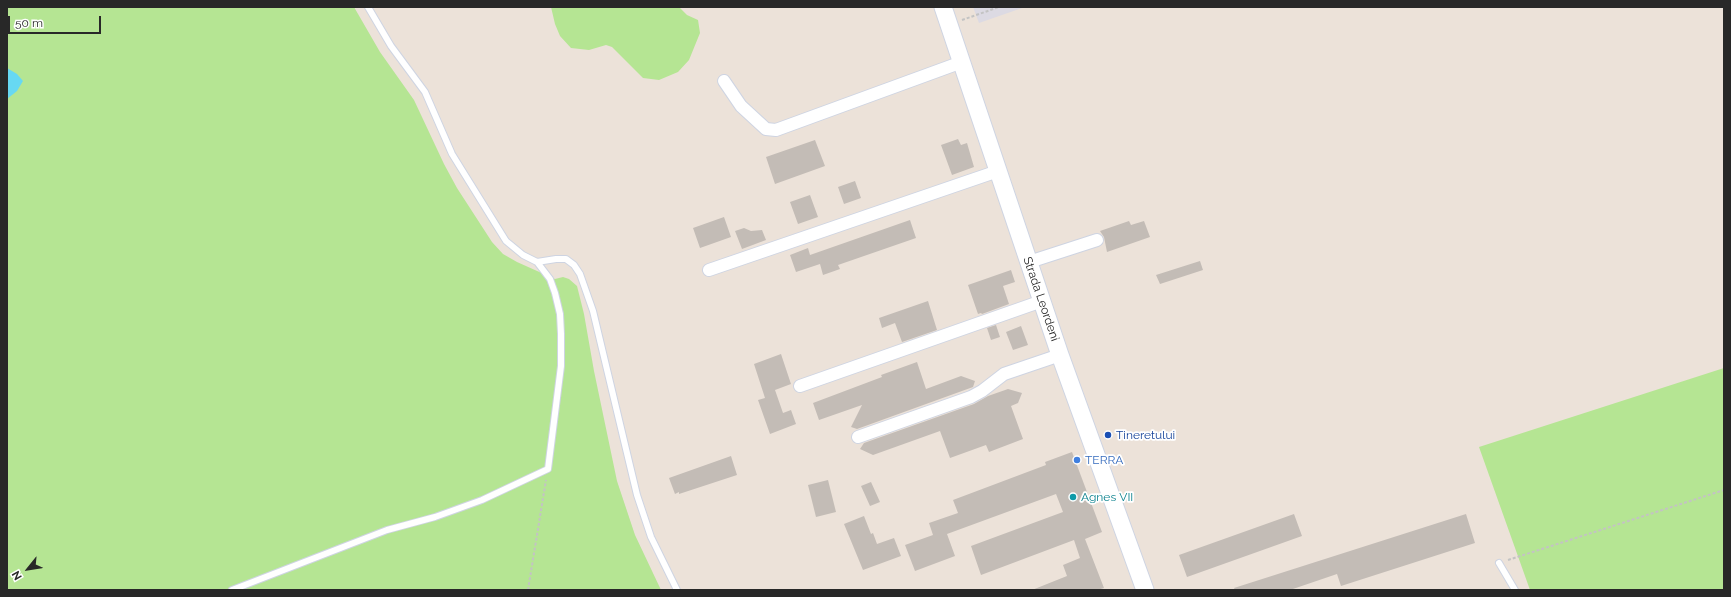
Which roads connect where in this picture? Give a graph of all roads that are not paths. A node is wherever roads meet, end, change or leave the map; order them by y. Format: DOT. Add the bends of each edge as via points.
graph roads {
  1 [pos="368,7"];
  2 [pos="943,7"];
  3 [pos="962,62"];
  4 [pos="724,81"];
  5 [pos="998,171"];
  6 [pos="1096,240"];
  7 [pos="537,262"];
  8 [pos="1029,262"];
  9 [pos="709,270"];
  10 [pos="1042,301"];
  11 [pos="1060,355"];
  12 [pos="800,386"];
  13 [pos="858,437"];
  14 [pos="1499,563"];
  15 [pos="232,590"];
  16 [pos="677,590"];
  17 [pos="1145,590"];
  18 [pos="1515,590"];
  1 -- 7 [label="lane" via="391,46 425,92 452,154 506,241 523,255"];
  2 -- 3 [label="main road, Strada Leordeni"];
  3 -- 4 [label="street" via="776,130 766,129 741,106"];
  3 -- 5 [label="main road, Strada Leordeni"];
  5 -- 8 [label="main road, Strada Leordeni"];
  5 -- 9 [label="street"];
  6 -- 8 [label="street"];
  7 -- 15 [label="lane" via="550,279 560,314 561,366 548,469 482,500 387,530"];
  7 -- 16 [label="lane" via="566,259 580,274 593,311 637,495 651,537"];
  8 -- 10 [label="main road, Strada Leordeni"];
  10 -- 11 [label="main road, Strada Leordeni"];
  10 -- 12 [label="street"];
  11 -- 13 [label="street" via="1004,374 971,397"];
  11 -- 17 [label="main road, Strada Leordeni"];
  14 -- 18 [label="lane"];
}
